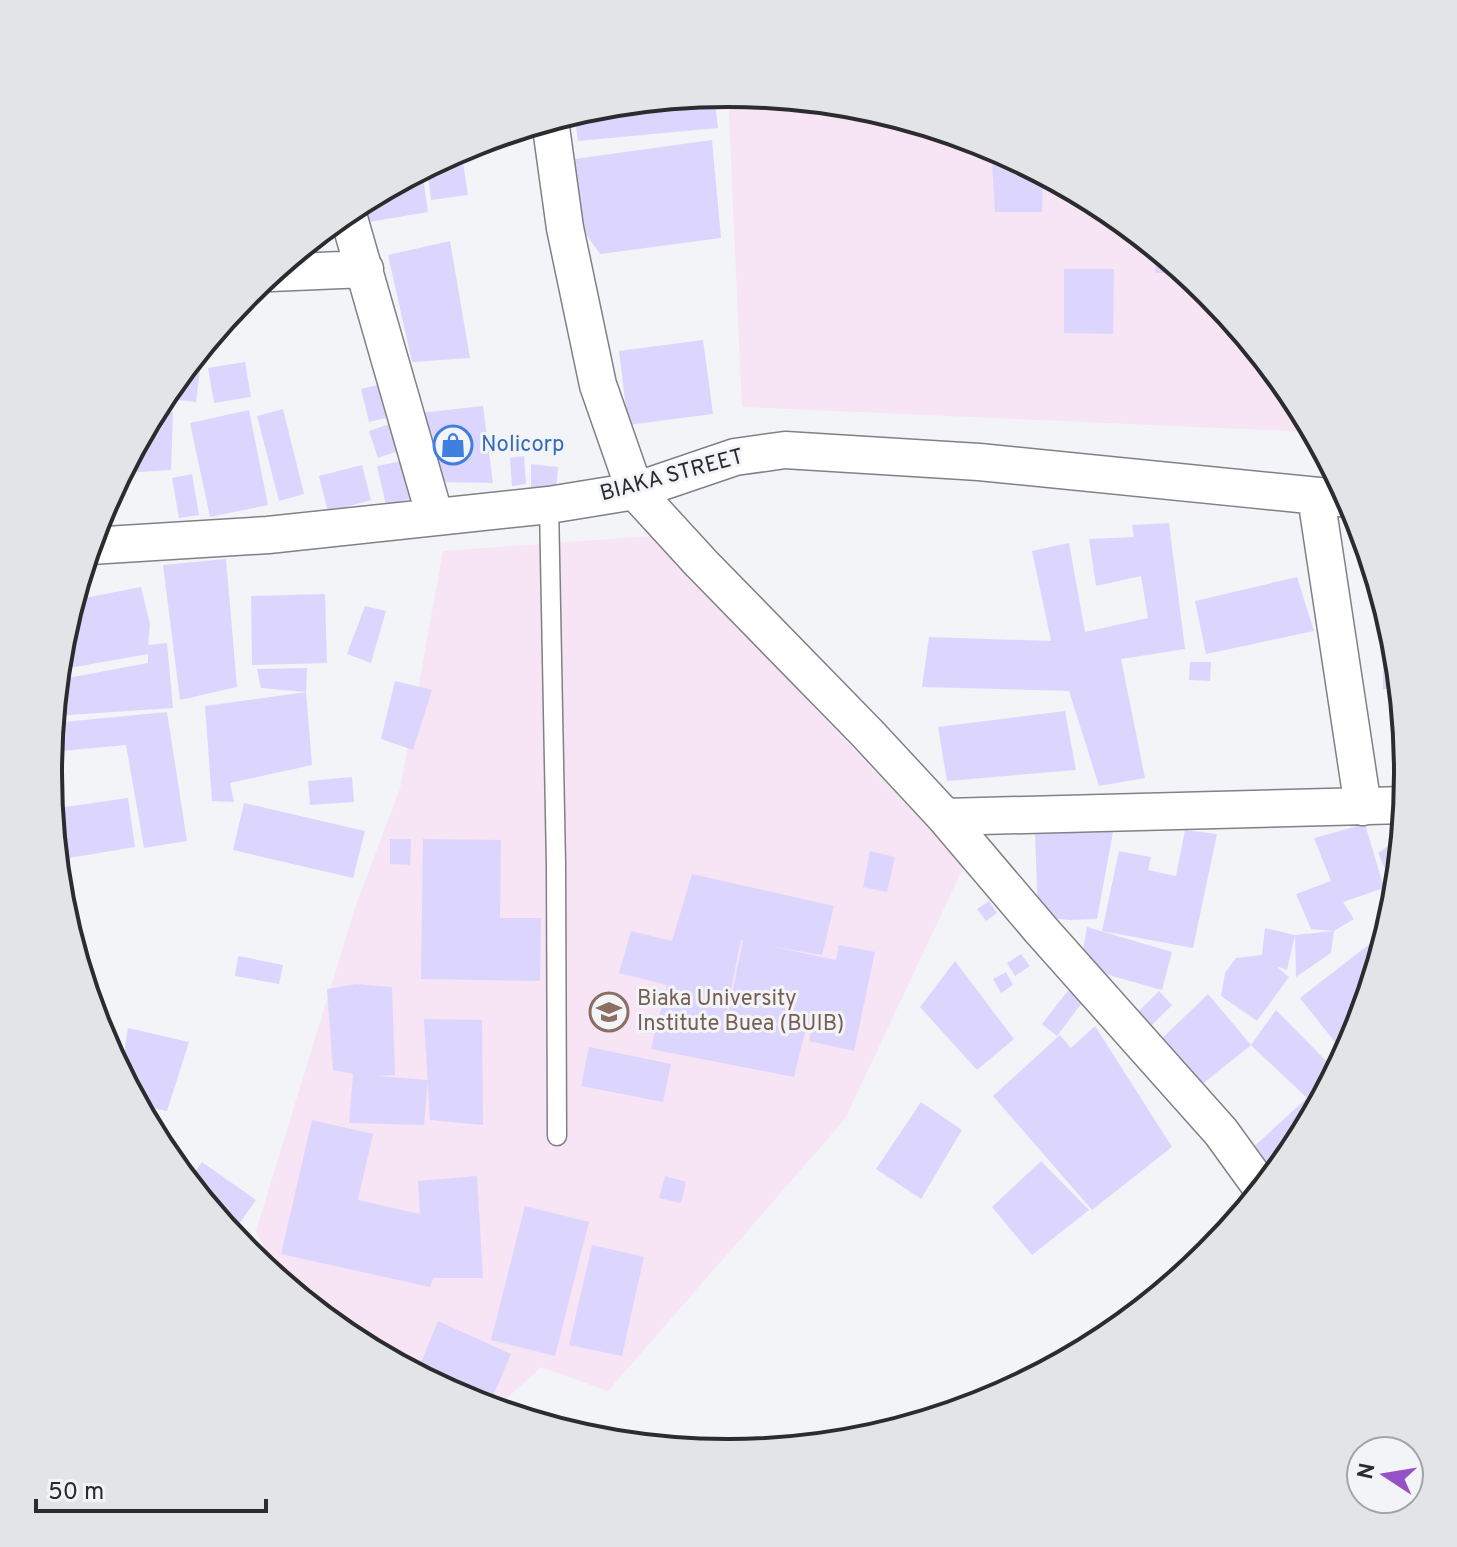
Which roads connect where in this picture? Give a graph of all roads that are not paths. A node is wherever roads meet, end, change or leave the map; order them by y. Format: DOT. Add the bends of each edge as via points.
graph roads {
  1 [pos="552,131"];
  2 [pos="351,224"];
  3 [pos="365,269"];
  4 [pos="289,272"];
  5 [pos="635,491"];
  6 [pos="1333,498"];
  7 [pos="549,505"];
  8 [pos="435,517"];
  9 [pos="102,545"];
  10 [pos="1394,806"];
  11 [pos="1363,807"];
  12 [pos="945,817"];
  13 [pos="557,1136"];
  14 [pos="1256,1180"];
  1 -- 5 [label="street" via="565,228 598,385"];
  2 -- 3 [label="street"];
  3 -- 4 [label="street"];
  3 -- 8 [label="street"];
  5 -- 6 [label="street, BIAKA STREET" via="735,457 785,450 979,462"];
  5 -- 7 [label="street, BIAKA STREET"];
  5 -- 12 [label="street"];
  6 -- 11 [label="street"];
  7 -- 8 [label="street, BIAKA STREET"];
  7 -- 13 [label="lane"];
  8 -- 9 [label="street, BIAKA STREET"];
  10 -- 11 [label="street"];
  11 -- 12 [label="street"];
  12 -- 14 [label="street" via="1221,1132"];
}
